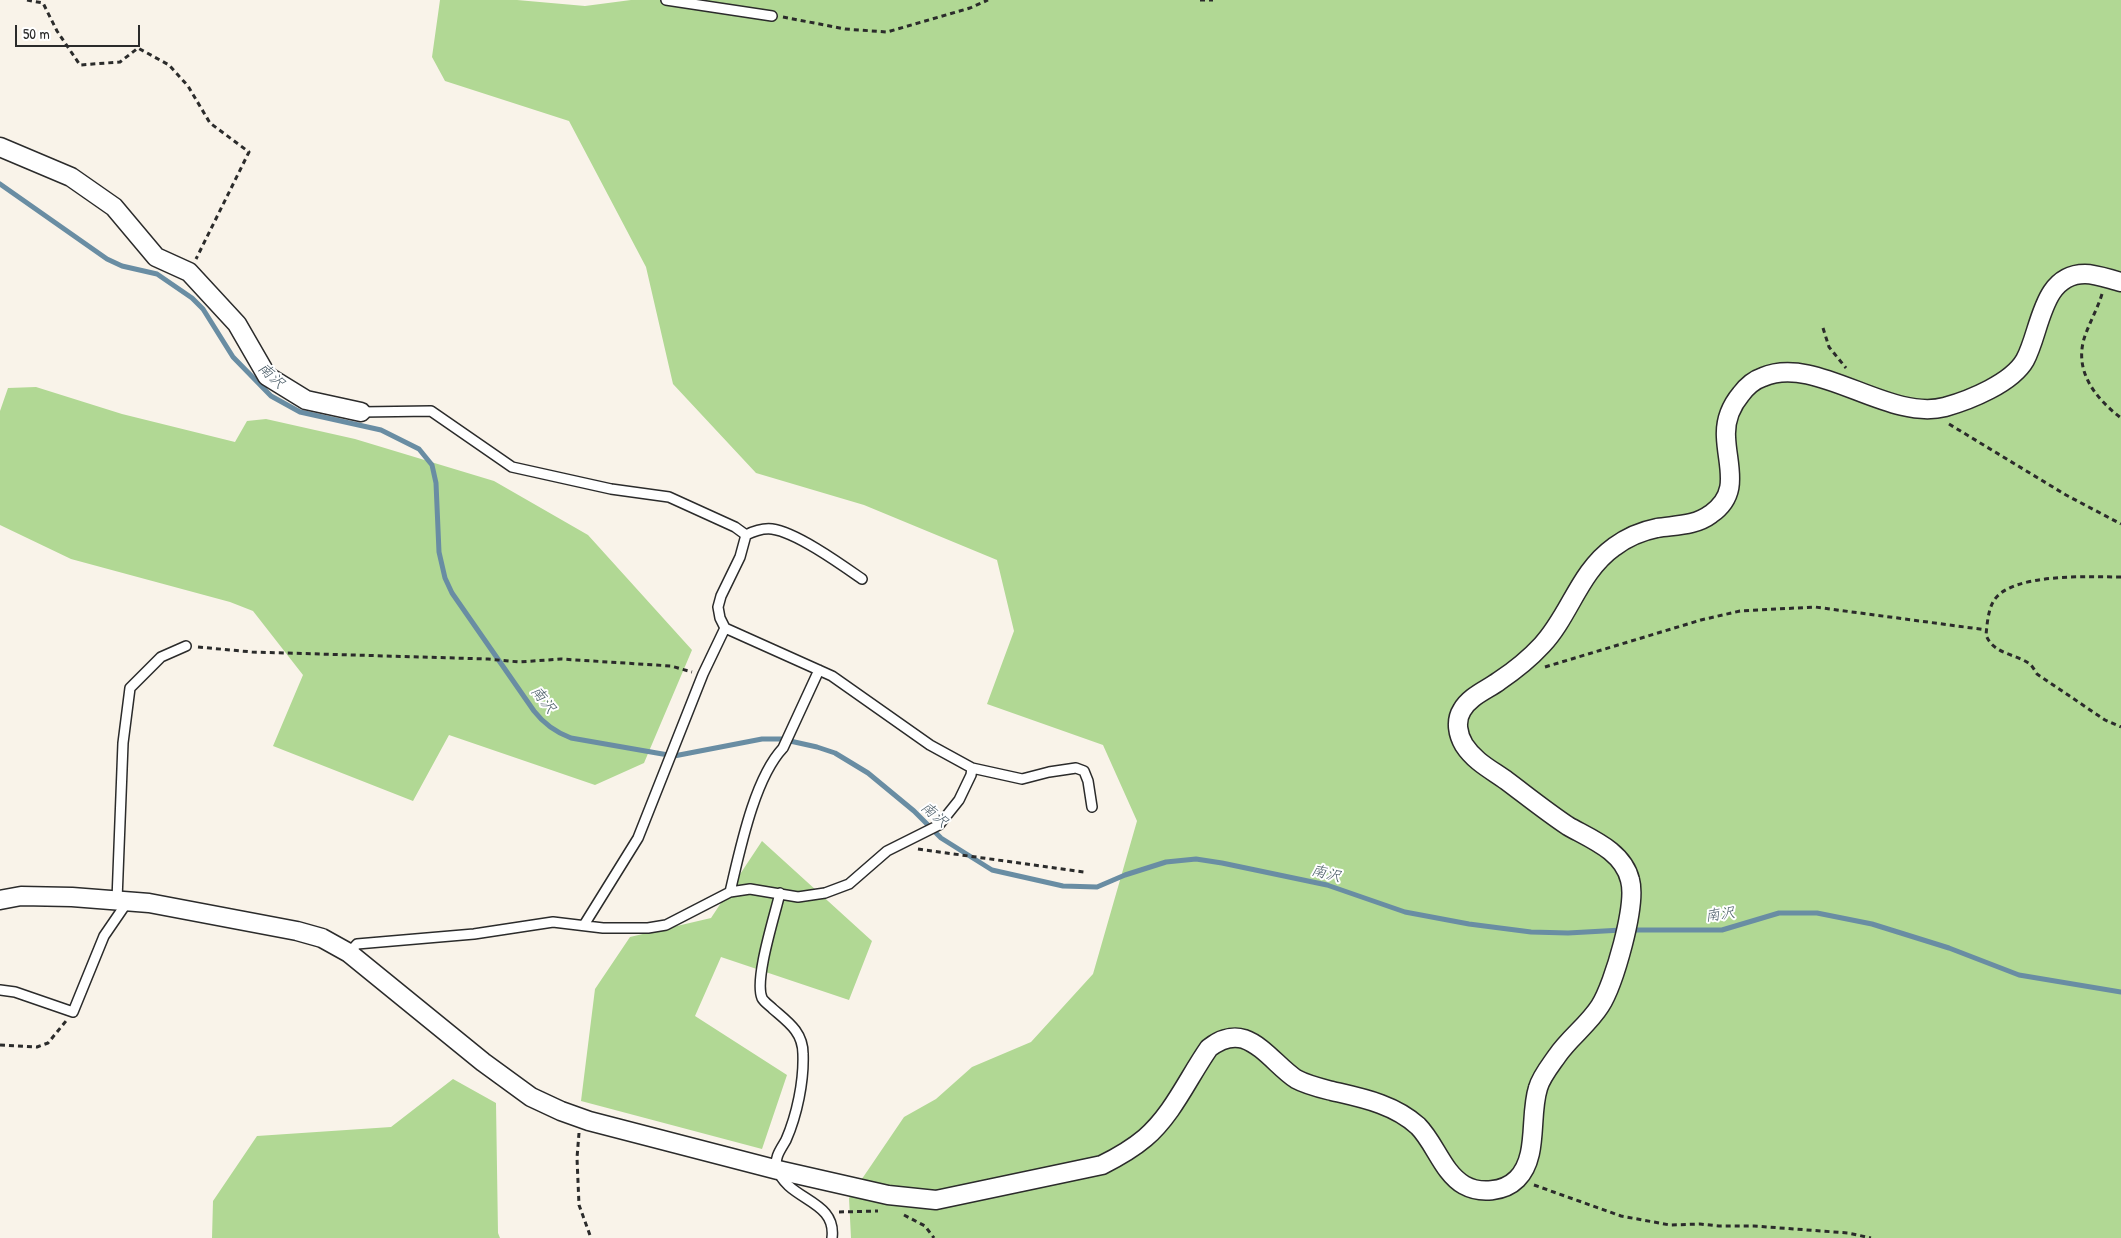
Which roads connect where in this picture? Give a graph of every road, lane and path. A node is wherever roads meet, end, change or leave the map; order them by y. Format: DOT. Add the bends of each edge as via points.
graph roads {
  1 [pos="27,0"];
  2 [pos="666,0"];
  3 [pos="988,0"];
  4 [pos="1200,0"];
  5 [pos="1213,0"];
  6 [pos="772,16"];
  7 [pos="0,147"];
  8 [pos="189,272"];
  9 [pos="2114,280"];
  10 [pos="1823,328"];
  11 [pos="1848,370"];
  12 [pos="361,412"];
  13 [pos="2121,418"];
  14 [pos="1947,423"];
  15 [pos="2121,524"];
  16 [pos="746,535"];
  17 [pos="2121,577"];
  18 [pos="862,579"];
  19 [pos="725,628"];
  20 [pos="1987,630"];
  21 [pos="186,646"];
  22 [pos="1538,669"];
  23 [pos="819,670"];
  24 [pos="703,674"];
  25 [pos="2121,727"];
  26 [pos="972,768"];
  27 [pos="1092,807"];
  28 [pos="887,852"];
  29 [pos="1084,872"];
  30 [pos="730,892"];
  31 [pos="780,893"];
  32 [pos="0,900"];
  33 [pos="123,900"];
  34 [pos="584,925"];
  35 [pos="349,953"];
  36 [pos="0,990"];
  37 [pos="73,1012"];
  38 [pos="0,1045"];
  39 [pos="582,1118"];
  40 [pos="778,1170"];
  41 [pos="1517,1179"];
  42 [pos="825,1212"];
  43 [pos="886,1212"];
  44 [pos="898,1214"];
  45 [pos="591,1238"];
  46 [pos="832,1238"];
  47 [pos="934,1238"];
  48 [pos="1871,1238"];
  1 -- 8 [label="path" via="43,3 80,65 120,62 138,48 169,64 188,86 210,123 249,152"];
  2 -- 6 [label="lane"];
  3 -- 6 [label="path" via="887,32 845,30"];
  4 -- 5 [label="path"];
  7 -- 8 [label="street" via="72,177 114,207 156,257"];
  8 -- 12 [label="street" via="237,324 267,376 306,400"];
  9 -- 13 [label="path" via="2101,298 2085,335 2081,360 2089,384 2108,408"];
  9 -- 41 [label="street" via="2089,273 2076,274 2061,281 2046,301 2024,362 2015,373 1985,391 1940,409 1896,404 1796,372 1778,372 1750,384 1731,407 1727,421 1731,483 1718,509 1690,524 1652,529 1619,542 1585,576 1543,644 1502,680 1463,707 1458,732 1464,746 1477,761 1614,854 1630,878 1628,917 1606,995 1598,1009 1565,1044 1538,1084 1530,1147 1525,1166"];
  10 -- 11 [label="path" via="1829,347"];
  12 -- 16 [label="lane" via="431,411 512,467 669,497"];
  14 -- 15 [label="path" via="2066,495"];
  16 -- 18 [label="lane" via="756,530 782,532 831,557"];
  16 -- 19 [label="lane" via="718,607"];
  17 -- 20 [label="path" via="2056,577 2010,588 1993,602"];
  19 -- 23 [label="lane"];
  19 -- 24 [label="lane"];
  20 -- 22 [label="path" via="1815,606 1740,611"];
  20 -- 25 [label="path" via="1988,640 1995,646 2030,664 2037,674 2105,720"];
  21 -- 24 [label="path" via="252,652 519,662 561,659 671,666"];
  21 -- 33 [label="lane" via="161,657 130,688 123,743"];
  23 -- 26 [label="lane" via="930,745"];
  23 -- 30 [label="lane" via="783,748 766,774 739,852"];
  24 -- 34 [label="lane" via="638,838"];
  26 -- 27 [label="lane" via="1022,779 1076,768 1084,772 1088,780"];
  26 -- 28 [label="lane" via="966,786 946,818 932,829"];
  28 -- 29 [label="path" via="913,848"];
  28 -- 31 [label="lane" via="841,888 808,897"];
  30 -- 31 [label="lane" via="750,888"];
  30 -- 34 [label="lane" via="666,924 648,928"];
  31 -- 40 [label="lane" via="760,990 763,1000 795,1027 803,1053 797,1103 787,1137 775,1161"];
  32 -- 33 [label="street" via="21,896"];
  33 -- 35 [label="street" via="296,931 322,938"];
  33 -- 37 [label="lane" via="104,936"];
  34 -- 35 [label="lane" via="553,922 474,934 358,944"];
  35 -- 39 [label="street" via="523,1091"];
  36 -- 37 [label="lane"];
  37 -- 38 [label="path" via="48,1043 37,1047"];
  39 -- 40 [label="street"];
  39 -- 45 [label="path" via="577,1158 579,1205"];
  40 -- 41 [label="street" via="888,1195 936,1200 1102,1165 1123,1155 1146,1137 1170,1109 1209,1048 1230,1038 1244,1039 1298,1080 1401,1113 1418,1127 1450,1172 1465,1186 1485,1191 1503,1188"];
  40 -- 42 [label="lane" via="786,1184"];
  41 -- 48 [label="path" via="1621,1216 1670,1225 1754,1226 1848,1233"];
  42 -- 43 [label="path"];
  42 -- 46 [label="lane" via="832,1221"];
  44 -- 47 [label="path" via="925,1226"];
}
